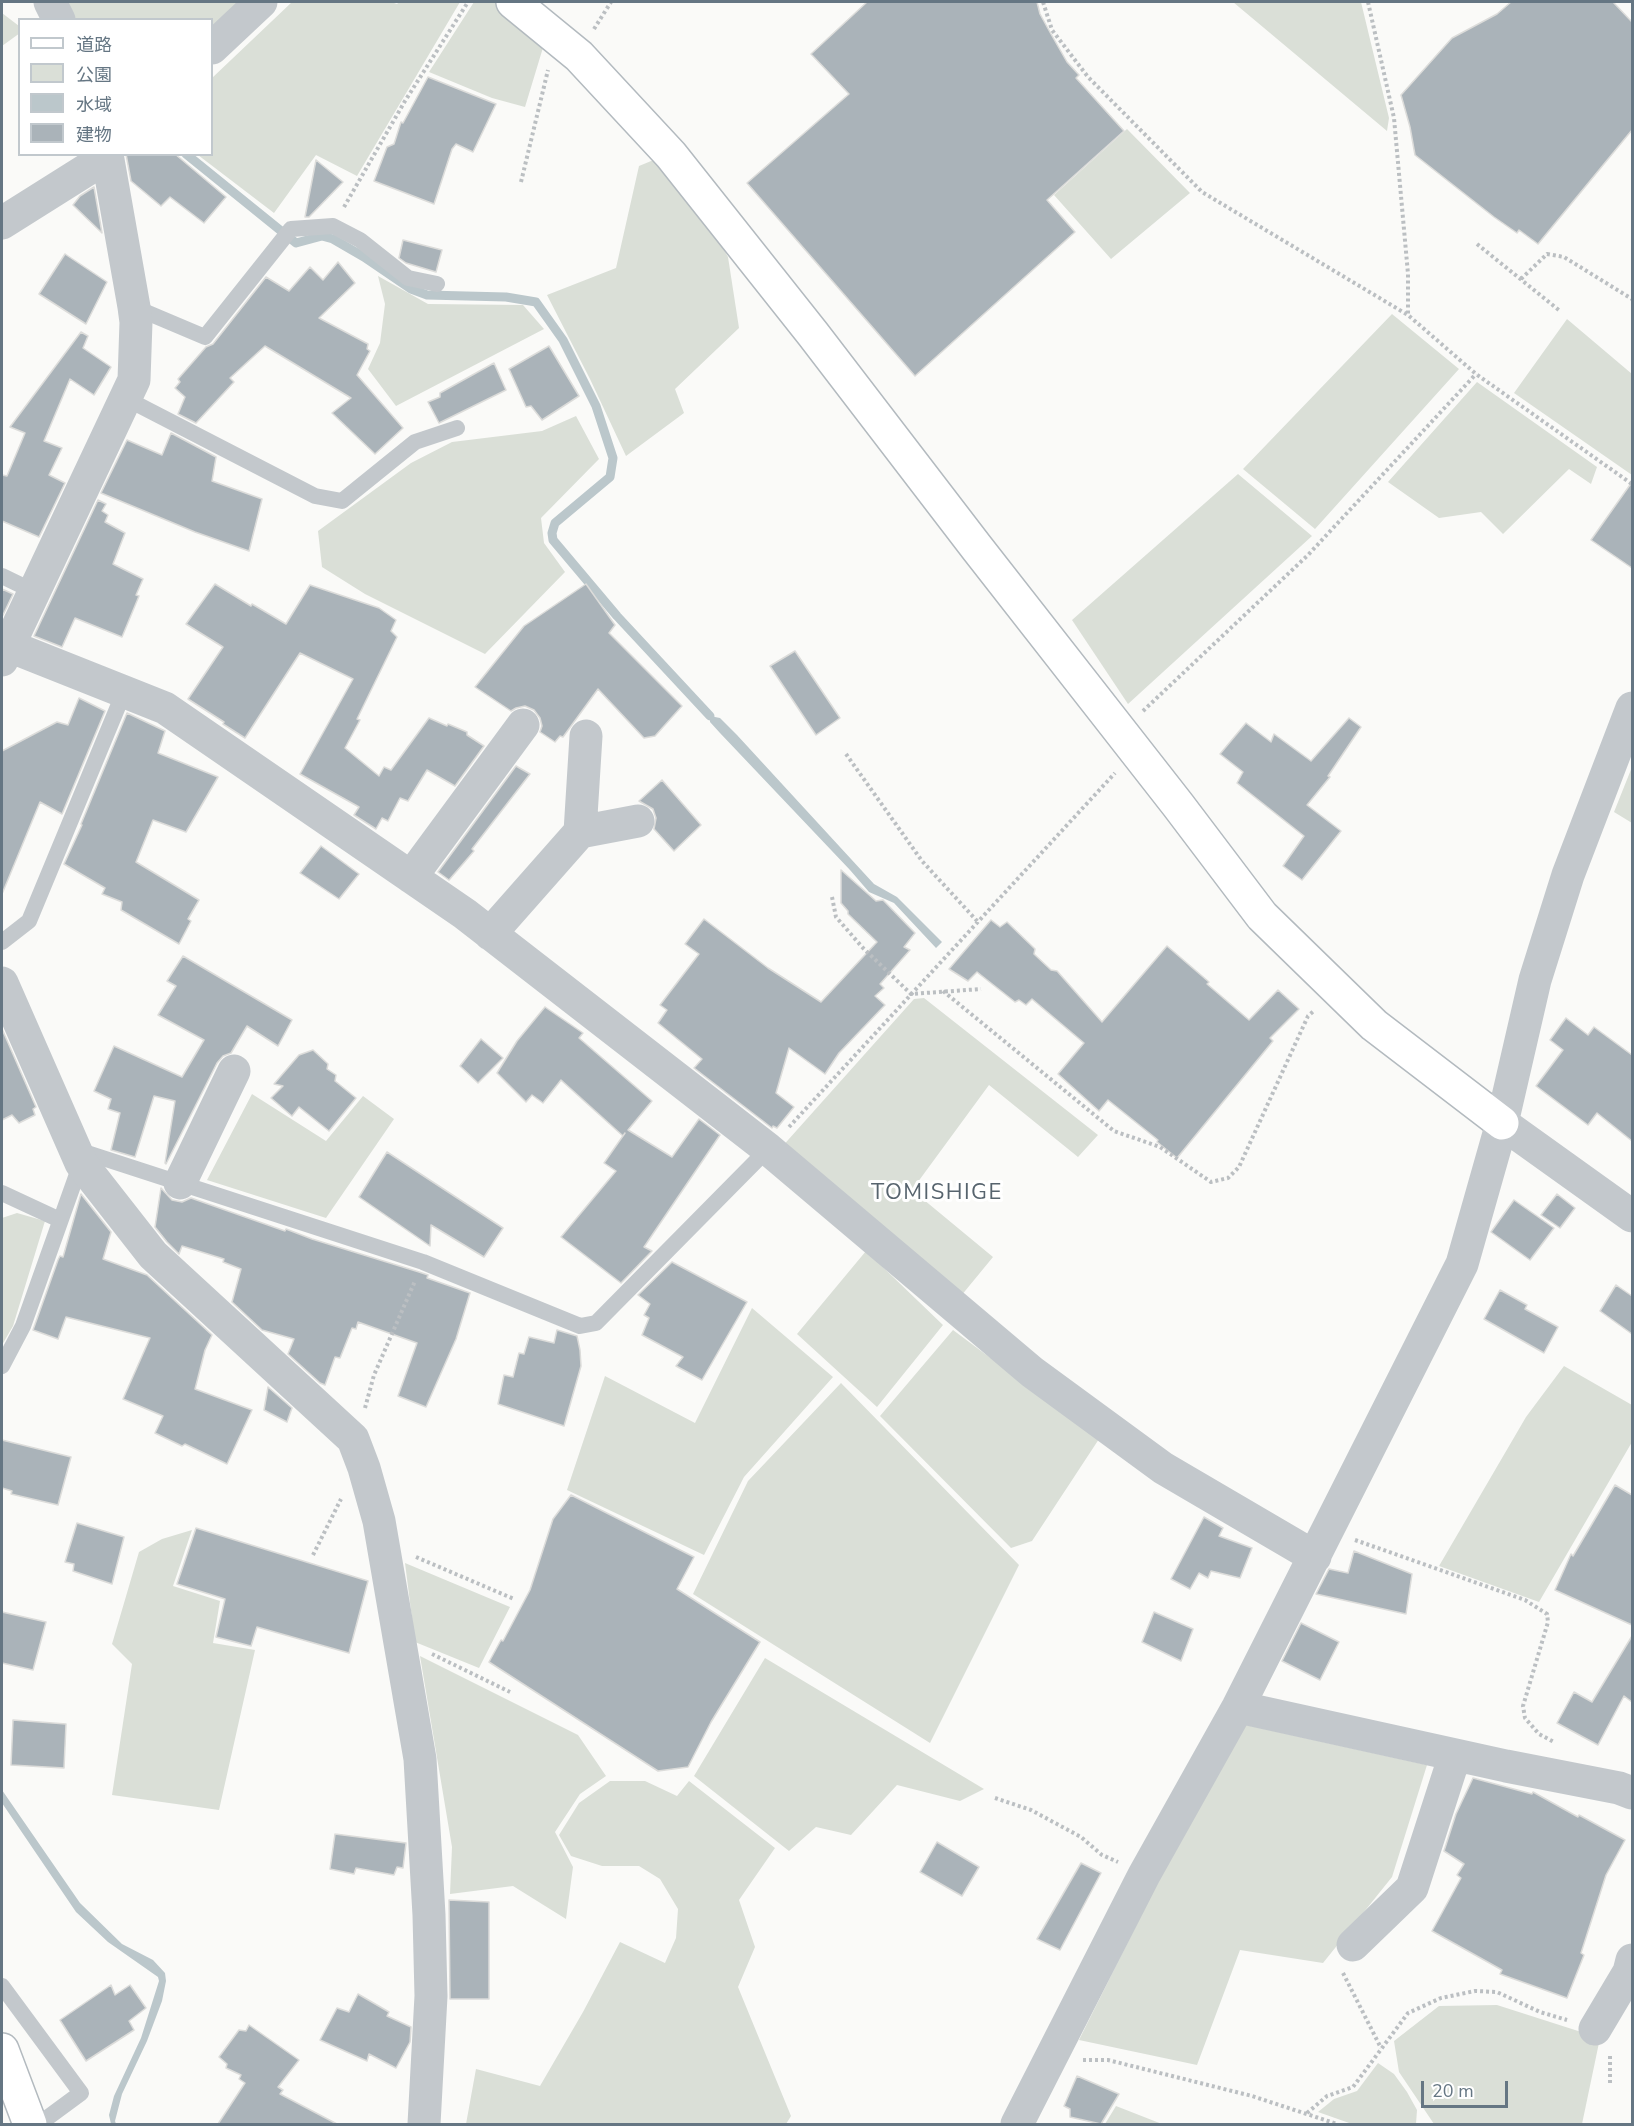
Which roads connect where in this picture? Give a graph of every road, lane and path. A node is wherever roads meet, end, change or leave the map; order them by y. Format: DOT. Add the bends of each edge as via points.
graph roads {
  1 [pos="50,2"];
  2 [pos="261,2"];
  3 [pos="468,2"];
  4 [pos="513,2"];
  5 [pos="1042,2"];
  6 [pos="1368,2"];
  7 [pos="58,18"];
  8 [pos="556,37"];
  9 [pos="213,47"];
  10 [pos="98,156"];
  11 [pos="107,156"];
  12 [pos="521,182"];
  13 [pos="2,223"];
  14 [pos="333,226"];
  15 [pos="1477,244"];
  16 [pos="1521,279"];
  17 [pos="437,284"];
  18 [pos="1632,299"];
  19 [pos="134,308"];
  20 [pos="1560,311"];
  21 [pos="1408,315"];
  22 [pos="1476,374"];
  23 [pos="125,398"];
  24 [pos="457,428"];
  25 [pos="1632,484"];
  26 [pos="2,576"];
  27 [pos="35,592"];
  28 [pos="5,653"];
  29 [pos="124,692"];
  30 [pos="1632,708"];
  31 [pos="523,725"];
  32 [pos="586,736"];
  33 [pos="1128,741"];
  34 [pos="846,754"];
  35 [pos="638,821"];
  36 [pos="580,832"];
  37 [pos="411,877"];
  38 [pos="832,897"];
  39 [pos="978,922"];
  40 [pos="490,934"];
  41 [pos="2,942"];
  42 [pos="2,983"];
  43 [pos="981,989"];
  44 [pos="1339,991"];
  45 [pos="943,992"];
  46 [pos="911,994"];
  47 [pos="234,1071"];
  48 [pos="1502,1123"];
  49 [pos="768,1149"];
  50 [pos="77,1156"];
  51 [pos="180,1183"];
  52 [pos="2,1193"];
  53 [pos="1632,1216"];
  54 [pos="60,1220"];
  55 [pos="423,1262"];
  56 [pos="2,1366"];
  57 [pos="361,1460"];
  58 [pos="383,1543"];
  59 [pos="1322,1544"];
  60 [pos="313,1555"];
  61 [pos="514,1599"];
  62 [pos="400,1642"];
  63 [pos="510,1692"];
  64 [pos="1238,1707"];
  65 [pos="1558,1744"];
  66 [pos="1455,1755"];
  67 [pos="1632,1794"];
  68 [pos="995,1798"];
  69 [pos="1144,1875"];
  70 [pos="1353,1945"];
  71 [pos="1632,1960"];
  72 [pos="2,1986"];
  73 [pos="1595,2029"];
  74 [pos="1380,2048"];
  75 [pos="2,2050"];
  76 [pos="1050,2060"];
  77 [pos="1610,2086"];
  78 [pos="1307,2113"];
  79 [pos="30,2124"];
  80 [pos="39,2124"];
  81 [pos="424,2124"];
  82 [pos="1017,2124"];
  83 [pos="1337,2124"];
  1 -- 7 [label="street"];
  2 -- 9 [label="street"];
  3 -- 14 [label="path"];
  4 -- 8 [label="street"];
  5 -- 21 [label="path" via="1052,30 1088,77 1202,192"];
  6 -- 21 [label="path" via="1394,118"];
  8 -- 12 [label="path"];
  8 -- 33 [label="street" via="579,56 671,155"];
  10 -- 13 [label="street" via="91,166"];
  11 -- 19 [label="street"];
  14 -- 17 [label="lane" via="360,240 408,278"];
  14 -- 19 [label="lane" via="291,229 205,337"];
  15 -- 16 [label="path"];
  16 -- 18 [label="path" via="1547,254 1564,256"];
  16 -- 20 [label="path"];
  19 -- 23 [label="street" via="134,380"];
  21 -- 22 [label="path"];
  22 -- 25 [label="path"];
  22 -- 33 [label="path"];
  23 -- 24 [label="lane" via="315,496 342,501 415,442"];
  23 -- 27 [label="street"];
  26 -- 27 [label="lane"];
  27 -- 28 [label="street"];
  28 -- 29 [label="street"];
  29 -- 37 [label="street" via="165,708"];
  29 -- 41 [label="lane" via="28,921"];
  30 -- 48 [label="street" via="1568,875 1535,980"];
  31 -- 37 [label="street"];
  32 -- 36 [label="street"];
  33 -- 39 [label="path"];
  33 -- 44 [label="street" via="1262,916"];
  34 -- 39 [label="path" via="922,861"];
  35 -- 36 [label="street"];
  36 -- 40 [label="street"];
  37 -- 40 [label="street"];
  38 -- 46 [label="path" via="836,917"];
  39 -- 46 [label="path"];
  40 -- 49 [label="street"];
  42 -- 50 [label="street"];
  43 -- 45 [label="path"];
  44 -- 45 [label="path" via="1308,1016 1239,1167 1228,1178 1211,1182 1160,1147 1114,1131"];
  44 -- 48 [label="street" via="1374,1024"];
  45 -- 46 [label="path"];
  46 -- 49 [label="path"];
  47 -- 51 [label="street"];
  48 -- 53 [label="street"];
  48 -- 59 [label="street" via="1462,1264"];
  49 -- 55 [label="lane" via="596,1323 580,1326"];
  49 -- 59 [label="street" via="1032,1372 1163,1467"];
  50 -- 51 [label="lane"];
  50 -- 54 [label="lane"];
  50 -- 57 [label="street" via="153,1255 352,1439"];
  51 -- 55 [label="lane"];
  52 -- 54 [label="lane"];
  54 -- 56 [label="lane" via="23,1326"];
  55 -- 57 [label="path" via="374,1375 362,1419"];
  57 -- 58 [label="street"];
  57 -- 60 [label="path"];
  58 -- 61 [label="path"];
  58 -- 62 [label="street"];
  59 -- 64 [label="street"];
  59 -- 65 [label="path" via="1525,1600 1546,1614 1548,1622 1523,1706 1525,1718 1539,1734"];
  62 -- 63 [label="path"];
  62 -- 81 [label="street" via="420,1759 429,1915 431,1996"];
  64 -- 66 [label="street"];
  64 -- 69 [label="street"];
  66 -- 67 [label="street" via="1619,1788"];
  66 -- 70 [label="street" via="1412,1888"];
  68 -- 69 [label="path" via="1031,1810 1081,1837 1102,1855"];
  69 -- 76 [label="street"];
  70 -- 74 [label="path" via="1342,1971"];
  71 -- 73 [label="street" via="1629,1972"];
  72 -- 80 [label="lane" via="81,2092"];
  73 -- 74 [label="path" via="1540,2012 1497,1992 1475,1991 1441,1998 1408,2013"];
  73 -- 77 [label="path" via="1610,2034"];
  74 -- 78 [label="path" via="1353,2087 1327,2096"];
  75 -- 79 [label="street"];
  76 -- 78 [label="path" via="1108,2060"];
  76 -- 82 [label="street"];
  78 -- 83 [label="path"];
}
